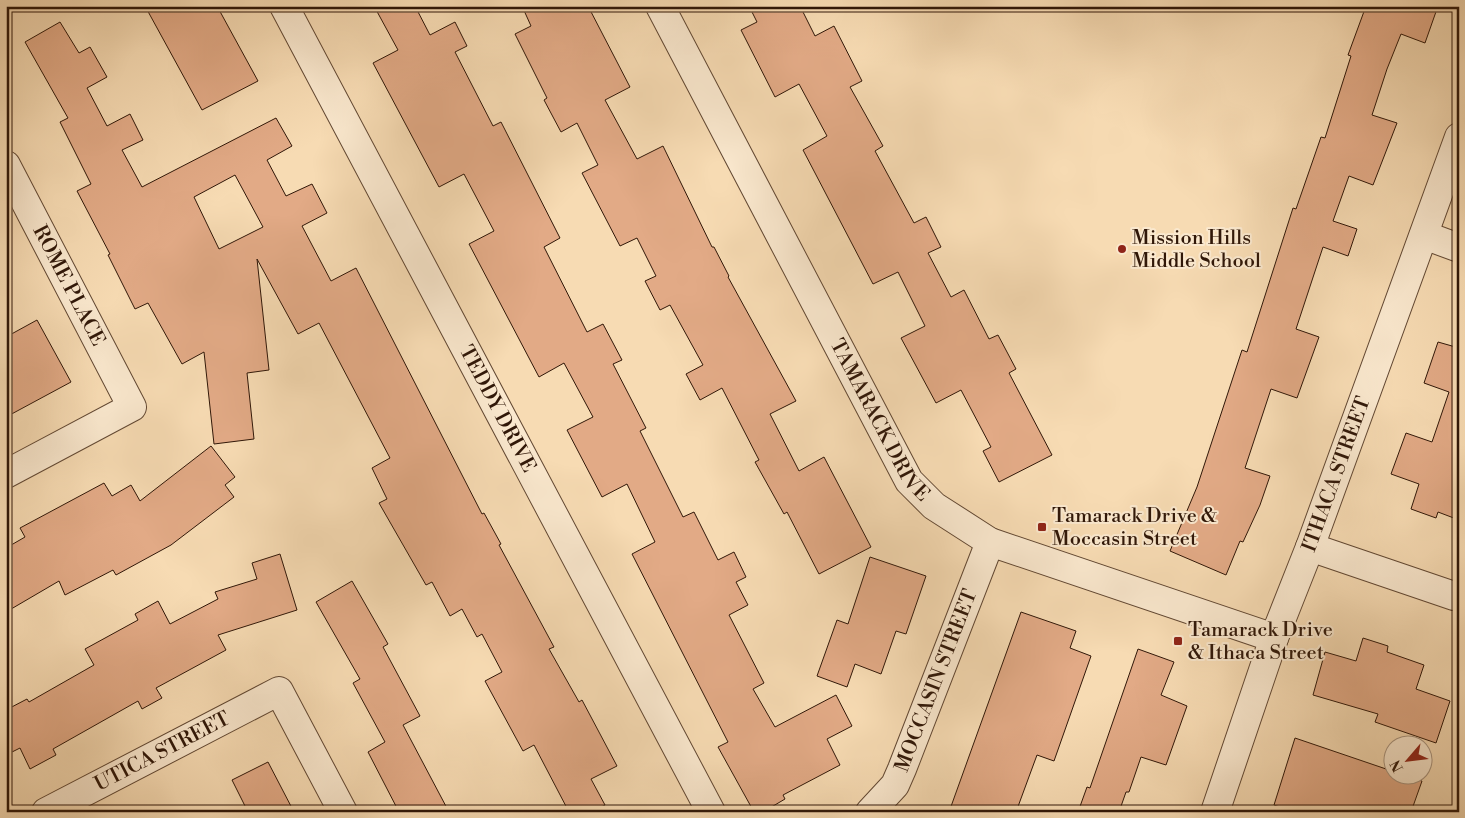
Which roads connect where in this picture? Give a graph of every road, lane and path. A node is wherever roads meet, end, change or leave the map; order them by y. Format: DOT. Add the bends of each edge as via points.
graph roads {
  1 [pos="284,6"];
  2 [pos="660,6"];
  3 [pos="1459,138"];
  4 [pos="6,165"];
  5 [pos="1424,235"];
  6 [pos="1459,248"];
  7 [pos="6,474"];
  8 [pos="990,542"];
  9 [pos="1310,547"];
  10 [pos="1454,596"];
  11 [pos="1274,638"];
  12 [pos="46,812"];
  13 [pos="343,812"];
  14 [pos="711,812"];
  15 [pos="870,812"];
  16 [pos="1215,812"];
  1 -- 14 [label="street, TEDDY DRIVE"];
  2 -- 8 [label="street, TAMARACK DRIVE" via="909,481 934,506"];
  3 -- 5 [label="street, ITHACA STREET"];
  4 -- 7 [label="street, ROME PLACE" via="132,407"];
  5 -- 6 [label="street"];
  5 -- 9 [label="street, ITHACA STREET"];
  8 -- 11 [label="street, TAMARACK DRIVE"];
  8 -- 15 [label="street, MOCCASIN STREET" via="895,785"];
  9 -- 10 [label="street"];
  9 -- 11 [label="street, ITHACA STREET"];
  11 -- 16 [label="street, ITHACA STREET"];
  12 -- 13 [label="street, UTICA STREET" via="279,691"];
}
